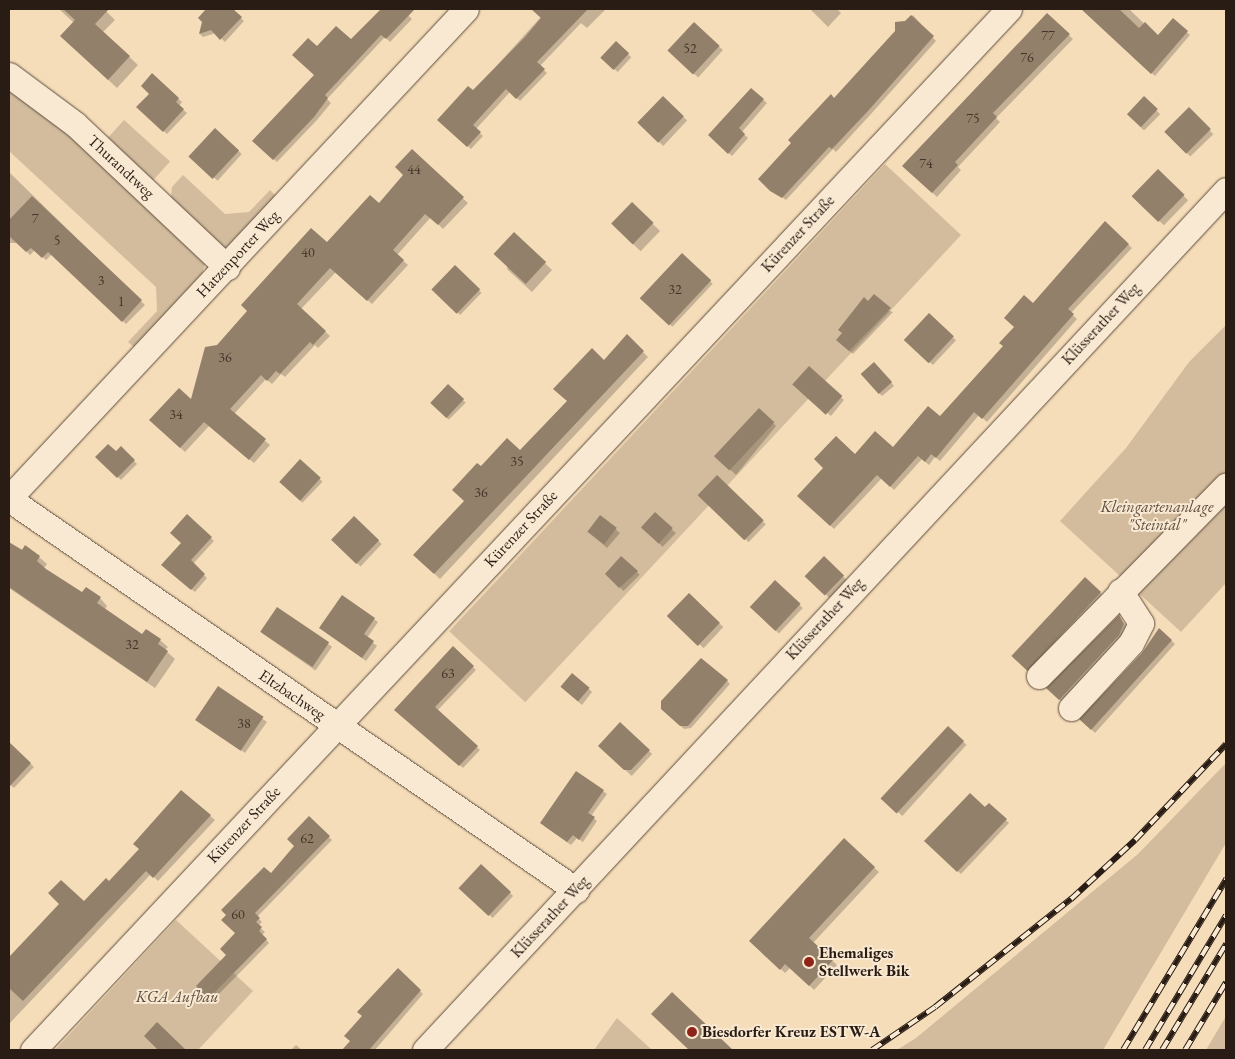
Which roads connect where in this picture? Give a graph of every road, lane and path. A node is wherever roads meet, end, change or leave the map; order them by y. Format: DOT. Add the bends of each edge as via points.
graph roads {
  1 [pos="466,9"];
  2 [pos="1009,9"];
  3 [pos="9,75"];
  4 [pos="1226,190"];
  5 [pos="226,267"];
  6 [pos="1226,486"];
  7 [pos="9,498"];
  8 [pos="1120,591"];
  9 [pos="1039,676"];
  10 [pos="1071,708"];
  11 [pos="337,725"];
  12 [pos="576,890"];
  13 [pos="33,1050"];
  14 [pos="425,1050"];
  1 -- 5 [label="street, Hatzenporter Weg"];
  2 -- 11 [label="street, Kürenzer Straße"];
  3 -- 5 [label="street, Thurandtweg" via="75,124"];
  4 -- 12 [label="street, Klüsserather Weg"];
  5 -- 7 [label="street, Hatzenporter Weg"];
  6 -- 8 [label="street"];
  7 -- 11 [label="street, Eltzbachweg"];
  8 -- 9 [label="street"];
  8 -- 10 [label="street" via="1140,623 1131,643"];
  11 -- 12 [label="street, Eltzbachweg"];
  11 -- 13 [label="street, Kürenzer Straße"];
  12 -- 14 [label="street, Klüsserather Weg"];
}
